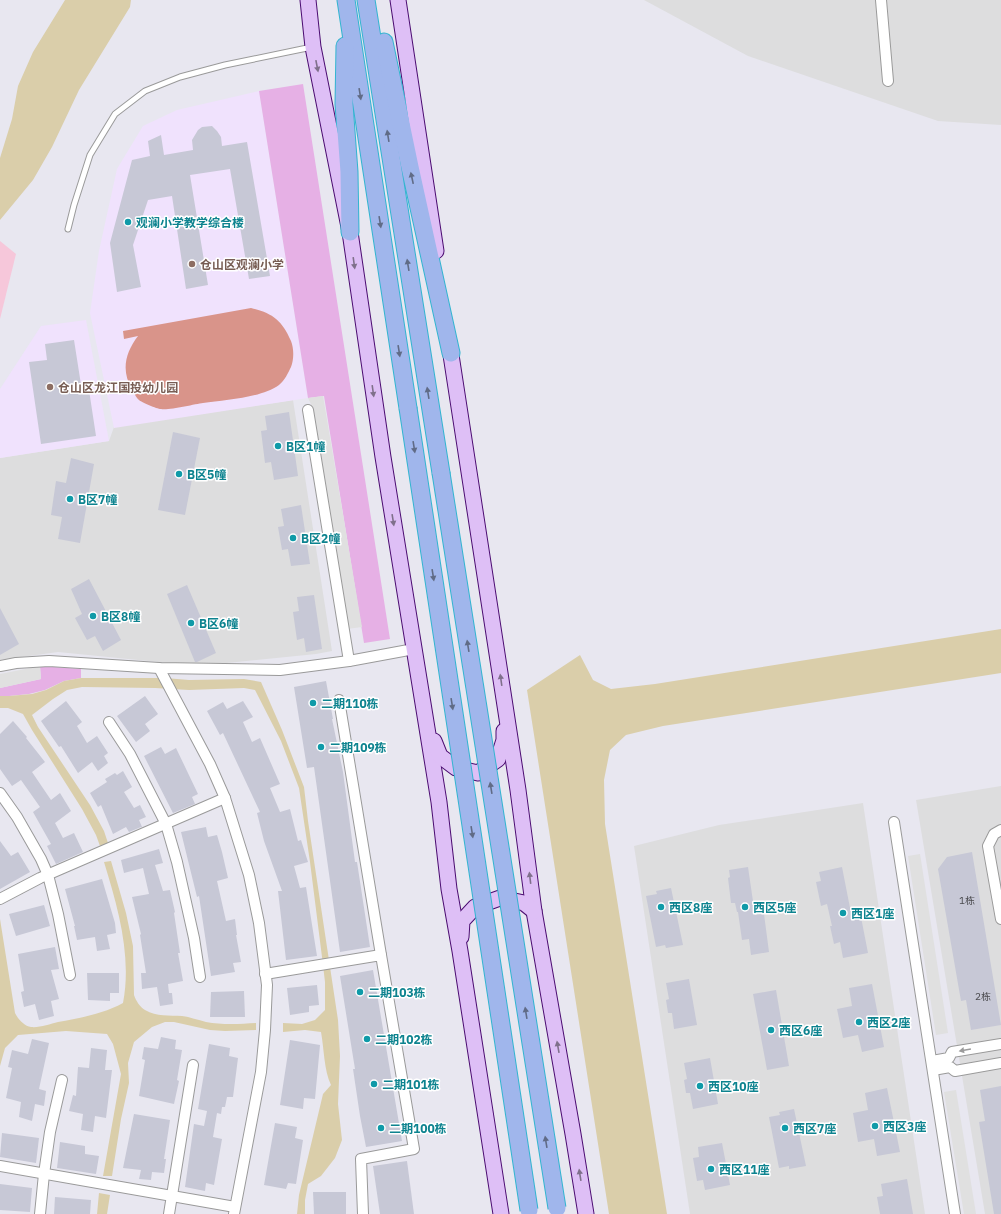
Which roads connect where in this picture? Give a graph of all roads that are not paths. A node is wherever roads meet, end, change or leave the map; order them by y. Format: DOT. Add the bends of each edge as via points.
graph roads {
  1 [pos="308,0"];
  2 [pos="346,0"];
  3 [pos="366,0"];
  4 [pos="375,0"];
  5 [pos="398,0"];
  6 [pos="881,0"];
  7 [pos="314,47"];
  8 [pos="888,81"];
  9 [pos="68,230"];
  10 [pos="350,232"];
  11 [pos="451,353"];
  12 [pos="308,410"];
  13 [pos="414,649"];
  14 [pos="349,661"];
  15 [pos="0,666"];
  16 [pos="159,668"];
  17 [pos="339,700"];
  18 [pos="505,708"];
  19 [pos="109,722"];
  20 [pos="426,722"];
  21 [pos="0,792"];
  22 [pos="225,798"];
  23 [pos="894,822"];
  24 [pos="166,824"];
  25 [pos="1001,830"];
  26 [pos="48,875"];
  27 [pos="0,899"];
  28 [pos="534,911"];
  29 [pos="1001,919"];
  30 [pos="460,951"];
  31 [pos="381,955"];
  32 [pos="265,974"];
  33 [pos="70,976"];
  34 [pos="200,977"];
  35 [pos="1001,1044"];
  36 [pos="1001,1063"];
  37 [pos="193,1065"];
  38 [pos="932,1065"];
  39 [pos="62,1080"];
  40 [pos="0,1166"];
  41 [pos="44,1174"];
  42 [pos="172,1196"];
  43 [pos="234,1210"];
  44 [pos="557,1211"];
  45 [pos="529,1212"];
  46 [pos="40,1214"];
  47 [pos="169,1214"];
  48 [pos="363,1214"];
  49 [pos="501,1214"];
  50 [pos="586,1214"];
  51 [pos="955,1214"];
  1 -- 7 [label="main road"];
  2 -- 10 [label="highway" via="344,104"];
  2 -- 45 [label="highway, one-way, bridge"];
  44 -- 3 [label="highway, one-way, bridge"];
  11 -- 4 [label="highway, one-way"];
  5 -- 11 [label="main road"];
  6 -- 8 [label="street"];
  7 -- 9 [label="lane" via="180,76 146,91 121,109 115,114 90,154"];
  7 -- 10 [label="main road, one-way"];
  10 -- 13 [label="main road, one-way" via="382,457"];
  18 -- 11 [label="main road, one-way"];
  12 -- 14 [label="street"];
  13 -- 14 [label="street"];
  13 -- 20 [label="main road"];
  14 -- 16 [label="street" via="280,670"];
  15 -- 16 [label="street" via="49,661"];
  16 -- 22 [label="street" via="210,764"];
  17 -- 31 [label="street"];
  18 -- 20 [label="main road" via="504,740 498,760 478,773 456,768 440,756"];
  28 -- 18 [label="main road, one-way"];
  19 -- 24 [label="street" via="130,754"];
  20 -- 30 [label="main road"];
  21 -- 26 [label="street" via="17,817"];
  22 -- 24 [label="street"];
  22 -- 32 [label="street" via="250,881 259,923"];
  23 -- 38 [label="street"];
  24 -- 26 [label="street"];
  24 -- 34 [label="street" via="194,938"];
  25 -- 29 [label="street" via="994,834 988,846"];
  26 -- 27 [label="street"];
  26 -- 33 [label="street"];
  28 -- 30 [label="main road" via="524,903 500,898 475,907 462,921"];
  50 -- 28 [label="main road, one-way"];
  30 -- 49 [label="main road"];
  31 -- 32 [label="street"];
  31 -- 48 [label="street" via="414,1149 361,1159"];
  32 -- 43 [label="street" via="267,985 261,1072"];
  35 -- 38 [label="street, one-way" via="952,1052 949,1058"];
  36 -- 38 [label="street" via="955,1071 950,1067"];
  37 -- 42 [label="street"];
  38 -- 51 [label="street"];
  39 -- 41 [label="street" via="50,1132"];
  40 -- 41 [label="street"];
  41 -- 42 [label="street"];
  41 -- 46 [label="street"];
  42 -- 43 [label="street"];
  42 -- 47 [label="street"];
}
